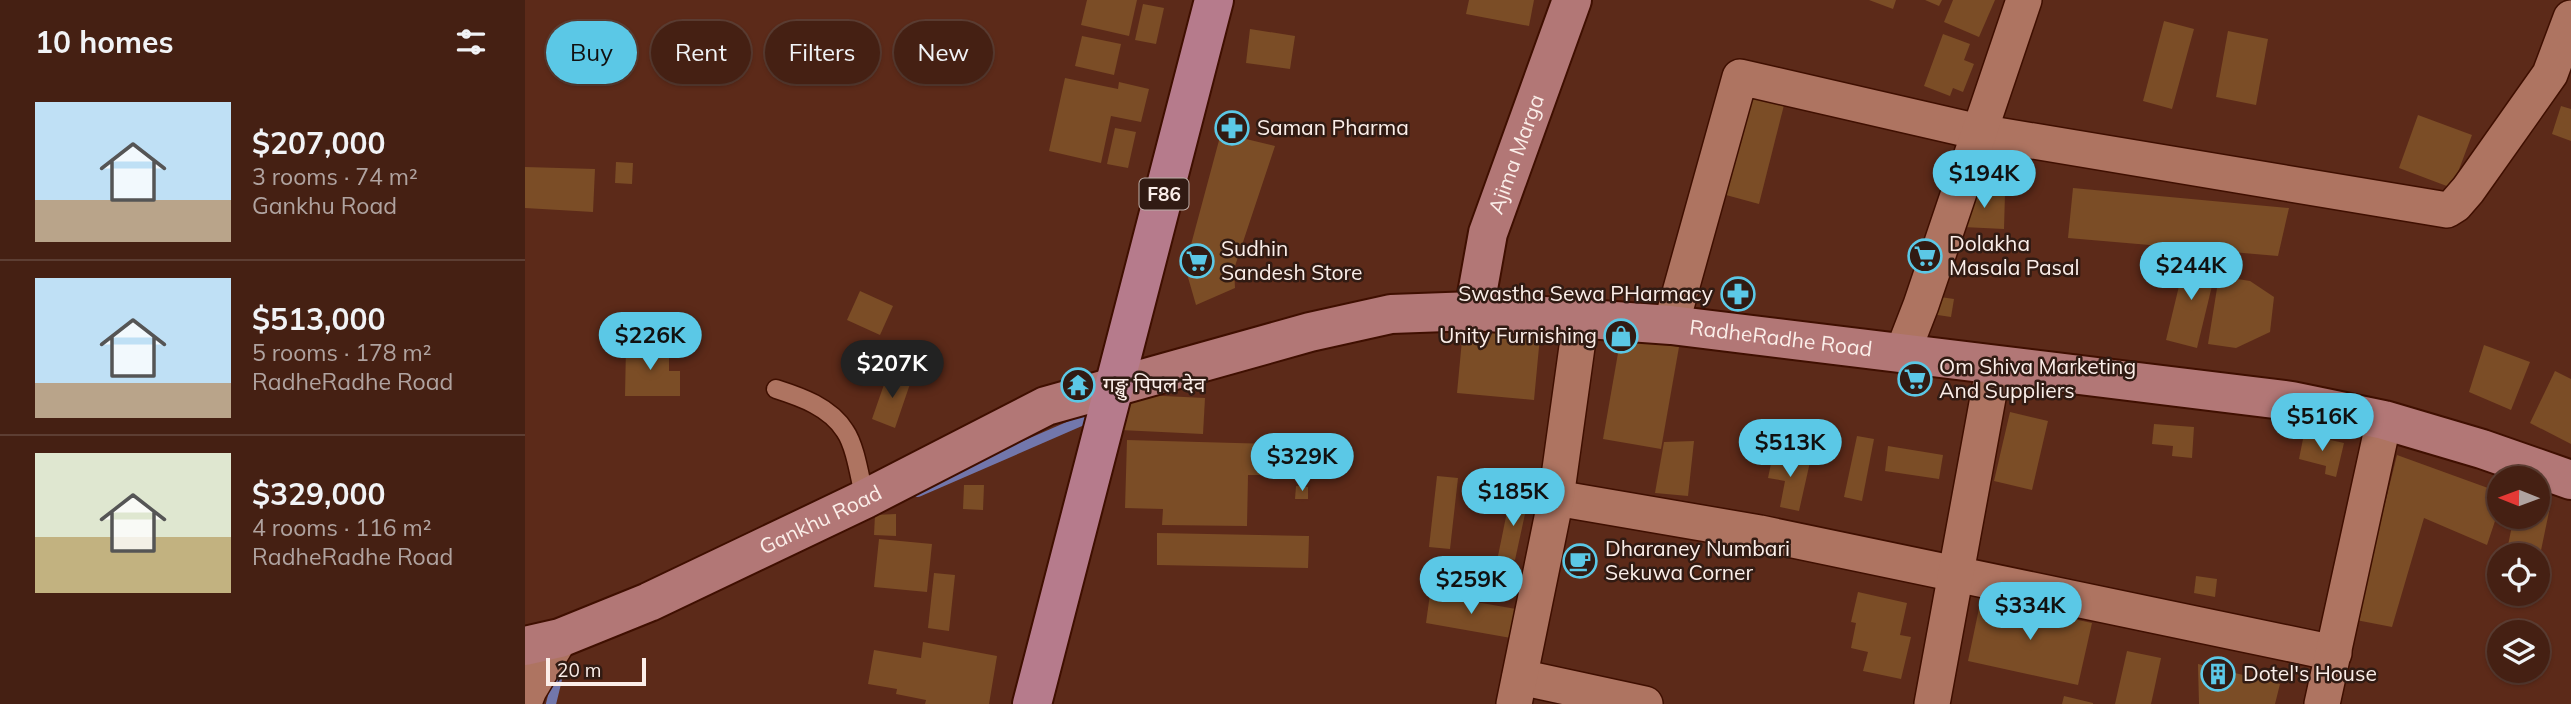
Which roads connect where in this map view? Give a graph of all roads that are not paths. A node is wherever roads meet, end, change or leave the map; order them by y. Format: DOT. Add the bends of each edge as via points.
graph roads {
  1 [pos="1214,0"];
  2 [pos="1572,0"];
  3 [pos="2024,0"];
  4 [pos="2571,18"];
  5 [pos="1979,132"];
  6 [pos="1474,311"];
  7 [pos="1581,318"];
  8 [pos="1671,326"];
  9 [pos="1902,354"];
  10 [pos="1994,365"];
  11 [pos="1114,388"];
  12 [pos="776,389"];
  13 [pos="2384,420"];
  14 [pos="2571,480"];
  15 [pos="1556,498"];
  16 [pos="865,499"];
  17 [pos="1955,575"];
  18 [pos="543,642"];
  19 [pos="2334,653"];
  20 [pos="1517,691"];
  21 [pos="525,700"];
  22 [pos="1032,704"];
  23 [pos="1645,704"];
  24 [pos="1931,704"];
  25 [pos="2322,704"];
  1 -- 11 [label="main road, F86"];
  2 -- 6 [label="main road, Ajima Marga" via="1488,233"];
  3 -- 5 [label="street"];
  4 -- 5 [label="street" via="2550,74 2468,190 2447,210"];
  5 -- 8 [label="street" via="1740,77"];
  5 -- 9 [label="street"];
  6 -- 7 [label="main road, RadheRadhe Road"];
  6 -- 11 [label="main road, RadheRadhe Road" via="1391,314 1351,321"];
  7 -- 8 [label="main road, RadheRadhe Road"];
  7 -- 15 [label="street"];
  8 -- 9 [label="main road, RadheRadhe Road"];
  9 -- 10 [label="main road, RadheRadhe Road"];
  10 -- 13 [label="main road, RadheRadhe Road" via="2292,401"];
  10 -- 17 [label="street"];
  11 -- 16 [label="main road, Gankhu Road" via="1046,406"];
  11 -- 22 [label="main road, F86"];
  12 -- 16 [label="lane" via="823,409 845,431"];
  13 -- 14 [label="main road, RadheRadhe Road"];
  13 -- 19 [label="street"];
  15 -- 17 [label="street" via="1760,533"];
  15 -- 20 [label="street"];
  16 -- 18 [label="main road, Gankhu Road" via="649,602"];
  17 -- 19 [label="street"];
  17 -- 24 [label="street"];
  18 -- 21 [label="street"];
  19 -- 25 [label="street"];
  20 -- 23 [label="street"];
}
